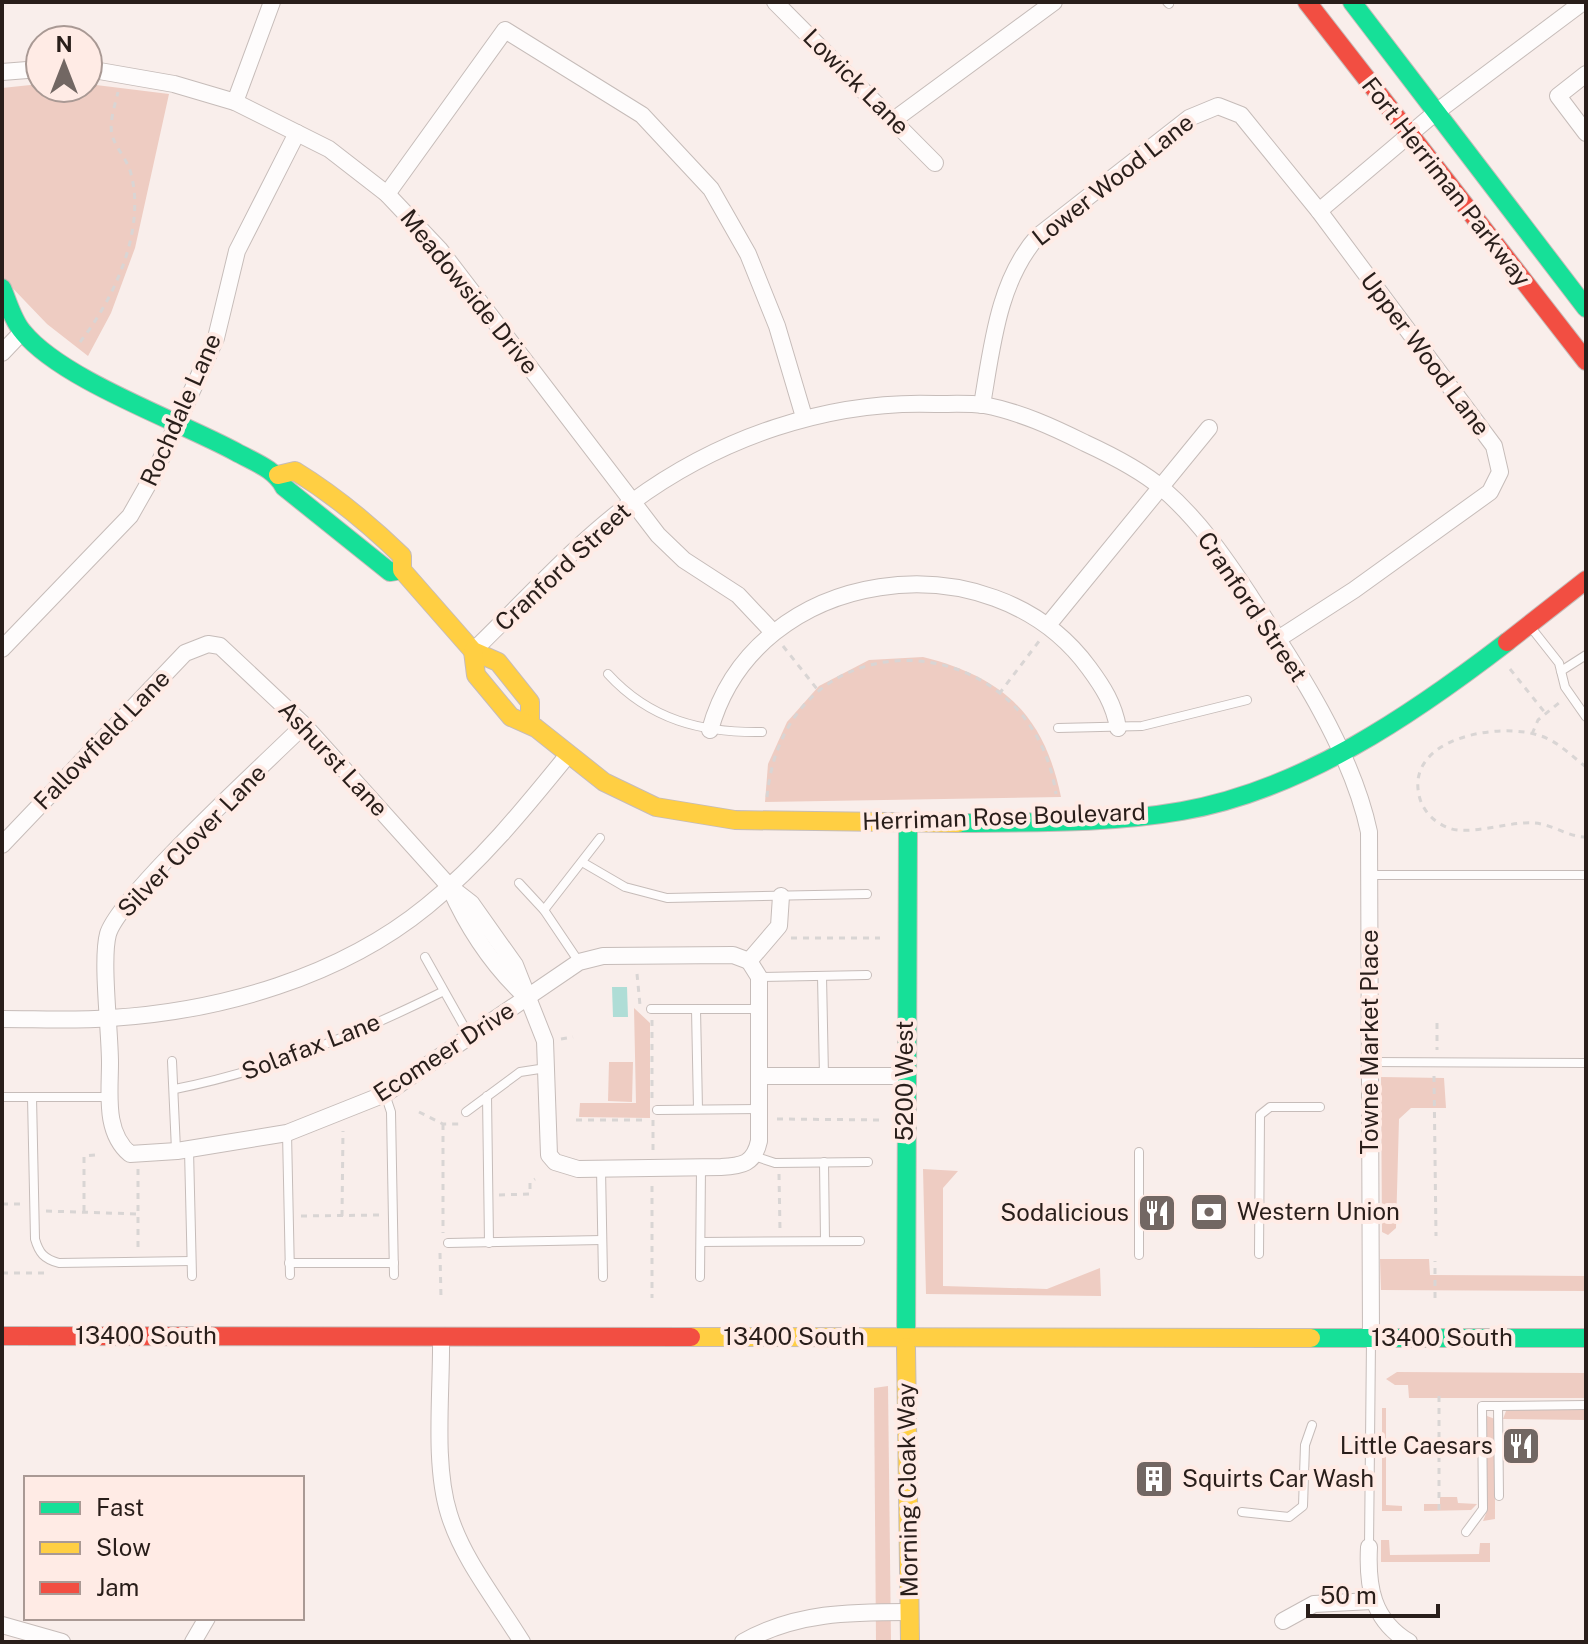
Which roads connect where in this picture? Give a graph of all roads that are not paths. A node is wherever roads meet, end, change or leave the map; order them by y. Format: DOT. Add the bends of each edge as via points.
graph roads {
  1 [pos="272,2"];
  2 [pos="775,2"];
  3 [pos="1054,2"];
  4 [pos="1307,2"];
  5 [pos="1352,2"];
  6 [pos="1583,2"];
  7 [pos="24,70"];
  8 [pos="2,72"];
  9 [pos="104,72"];
  10 [pos="1586,74"];
  11 [pos="235,102"];
  12 [pos="1218,106"];
  13 [pos="1435,113"];
  14 [pos="895,119"];
  15 [pos="297,133"];
  16 [pos="1586,133"];
  17 [pos="1409,134"];
  18 [pos="935,163"];
  19 [pos="387,194"];
  20 [pos="1319,211"];
  21 [pos="2,288"];
  22 [pos="1586,308"];
  23 [pos="6,312"];
  24 [pos="22,332"];
  25 [pos="2,353"];
  26 [pos="1586,361"];
  27 [pos="982,405"];
  28 [pos="804,417"];
  29 [pos="178,426"];
  30 [pos="1209,428"];
  31 [pos="1161,488"];
  32 [pos="633,502"];
  33 [pos="1586,580"];
  34 [pos="1529,625"];
  35 [pos="1045,632"];
  36 [pos="777,637"];
  37 [pos="1278,639"];
  38 [pos="208,644"];
  39 [pos="2,649"];
  40 [pos="473,651"];
  41 [pos="1586,655"];
  42 [pos="1561,671"];
  43 [pos="608,674"];
  44 [pos="1247,700"];
  45 [pos="1586,717"];
  46 [pos="304,725"];
  47 [pos="1058,728"];
  48 [pos="1118,728"];
  49 [pos="710,730"];
  50 [pos="762,732"];
  51 [pos="1341,753"];
  52 [pos="567,756"];
  53 [pos="908,824"];
  54 [pos="600,838"];
  55 [pos="2,845"];
  56 [pos="582,862"];
  57 [pos="1369,875"];
  58 [pos="1586,875"];
  59 [pos="519,883"];
  60 [pos="449,886"];
  61 [pos="867,894"];
  62 [pos="781,896"];
  63 [pos="544,910"];
  64 [pos="425,957"];
  65 [pos="749,961"];
  66 [pos="579,962"];
  67 [pos="867,975"];
  68 [pos="822,976"];
  69 [pos="759,977"];
  70 [pos="442,992"];
  71 [pos="527,998"];
  72 [pos="651,1009"];
  73 [pos="696,1009"];
  74 [pos="759,1009"];
  75 [pos="2,1019"];
  76 [pos="110,1019"];
  77 [pos="471,1038"];
  78 [pos="172,1061"];
  79 [pos="1371,1062"];
  80 [pos="1586,1063"];
  81 [pos="546,1068"];
  82 [pos="759,1076"];
  83 [pos="824,1076"];
  84 [pos="905,1076"];
  85 [pos="175,1089"];
  86 [pos="385,1094"];
  87 [pos="487,1096"];
  88 [pos="2,1097"];
  89 [pos="32,1097"];
  90 [pos="110,1097"];
  91 [pos="1320,1107"];
  92 [pos="655,1108"];
  93 [pos="698,1109"];
  94 [pos="759,1109"];
  95 [pos="466,1112"];
  96 [pos="287,1133"];
  97 [pos="183,1150"];
  98 [pos="1139,1152"];
  99 [pos="754,1156"];
  100 [pos="824,1162"];
  101 [pos="868,1162"];
  102 [pos="701,1167"];
  103 [pos="601,1169"];
  104 [pos="602,1240"];
  105 [pos="825,1241"];
  106 [pos="860,1241"];
  107 [pos="701,1242"];
  108 [pos="489,1243"];
  109 [pos="444,1245"];
  110 [pos="1259,1254"];
  111 [pos="1139,1255"];
  112 [pos="191,1261"];
  113 [pos="289,1263"];
  114 [pos="394,1263"];
  115 [pos="290,1275"];
  116 [pos="394,1275"];
  117 [pos="192,1276"];
  118 [pos="603,1277"];
  119 [pos="700,1277"];
  120 [pos="2,1336"];
  121 [pos="441,1336"];
  122 [pos="907,1337"];
  123 [pos="1371,1338"];
  124 [pos="1586,1338"];
  125 [pos="1586,1405"];
  126 [pos="1498,1406"];
  127 [pos="1312,1425"];
  128 [pos="1499,1496"];
  129 [pos="1242,1512"];
  130 [pos="1466,1532"];
  131 [pos="1369,1547"];
  132 [pos="1372,1601"];
  133 [pos="909,1612"];
  134 [pos="206,1620"];
  135 [pos="1283,1621"];
  136 [pos="2,1625"];
  137 [pos="62,1642"];
  138 [pos="193,1642"];
  139 [pos="522,1642"];
  140 [pos="743,1642"];
  141 [pos="910,1642"];
  142 [pos="1409,1642"];
  1 -- 11 [label="street"];
  2 -- 14 [label="street, Lowick Lane"];
  3 -- 14 [label="street"];
  4 -- 17 [label="street, Fort Herriman Parkway"];
  5 -- 13 [label="street, Fort Herriman Parkway"];
  6 -- 13 [label="street"];
  7 -- 8 [label="street"];
  9 -- 11 [label="street, Meadowside Drive"];
  10 -- 16 [label="street" via="1558,96"];
  11 -- 15 [label="street, Meadowside Drive"];
  12 -- 20 [label="street, Upper Wood Lane" via="1241,115"];
  12 -- 27 [label="street, Lower Wood Lane" via="1189,118 1024,252 1006,292"];
  13 -- 17 [label="street"];
  13 -- 22 [label="street, Fort Herriman Parkway"];
  14 -- 18 [label="street, Lowick Lane"];
  15 -- 19 [label="street, Meadowside Drive" via="329,149"];
  15 -- 29 [label="street, Rochdale Lane" via="237,251 216,338"];
  17 -- 20 [label="street"];
  17 -- 26 [label="street, Fort Herriman Parkway"];
  19 -- 28 [label="street" via="505,30 642,115 711,189 748,254 777,326"];
  19 -- 32 [label="street, Meadowside Drive" via="440,250"];
  20 -- 37 [label="street, Upper Wood Lane" via="1494,446 1500,472 1490,492"];
  21 -- 23 [label="street, Herriman Rose Boulevard" via="10,299"];
  23 -- 24 [label="street, Herriman Rose Boulevard"];
  24 -- 25 [label="street"];
  24 -- 29 [label="street, Herriman Rose Boulevard" via="84,378"];
  27 -- 28 [label="street, Cranford Street" via="892,402"];
  27 -- 31 [label="street, Cranford Street" via="1040,421"];
  28 -- 32 [label="street, Cranford Street" via="718,450"];
  29 -- 39 [label="street, Rochdale Lane" via="130,516"];
  29 -- 40 [label="street, Herriman Rose Boulevard" via="278,475 284,487 390,572 402,570"];
  30 -- 31 [label="street"];
  31 -- 35 [label="street"];
  31 -- 37 [label="street, Cranford Street" via="1229,564"];
  32 -- 36 [label="street, Meadowside Drive" via="673,550 738,595"];
  32 -- 40 [label="street, Cranford Street" via="587,539"];
  33 -- 34 [label="street, Herriman Rose Boulevard"];
  34 -- 42 [label="lane"];
  34 -- 51 [label="street, Herriman Rose Boulevard" via="1379,732"];
  35 -- 36 [label="street" via="986,596 914,585 837,597"];
  35 -- 48 [label="street" via="1083,660 1115,710"];
  36 -- 49 [label="street" via="729,682"];
  37 -- 51 [label="street, Cranford Street"];
  38 -- 46 [label="street, Ashurst Lane" via="231,653"];
  38 -- 55 [label="street, Fallowfield Lane" via="185,653"];
  40 -- 52 [label="street, Herriman Rose Boulevard" via="476,675 511,717 530,720"];
  41 -- 42 [label="lane"];
  42 -- 45 [label="lane" via="1565,687"];
  43 -- 49 [label="lane" via="668,719"];
  44 -- 48 [label="lane"];
  46 -- 60 [label="street, Ashurst Lane"];
  46 -- 76 [label="street, Silver Clover Lane" via="118,916 108,933 106,952"];
  47 -- 48 [label="lane"];
  49 -- 50 [label="lane"];
  51 -- 53 [label="street, Herriman Rose Boulevard" via="1214,803 1116,818"];
  51 -- 57 [label="street, Towne Market Place" via="1360,792 1369,832"];
  52 -- 53 [label="street, Herriman Rose Boulevard" via="610,786 667,811 730,820"];
  52 -- 60 [label="street" via="513,823"];
  53 -- 84 [label="street, 5200 West"];
  54 -- 56 [label="lane"];
  56 -- 62 [label="lane" via="625,887 667,898"];
  56 -- 63 [label="lane"];
  57 -- 58 [label="lane"];
  57 -- 79 [label="street, Towne Market Place"];
  59 -- 63 [label="lane"];
  60 -- 71 [label="street, Ashurst Lane" via="471,903 515,965"];
  60 -- 76 [label="street" via="378,940 321,969 258,992"];
  61 -- 62 [label="lane"];
  62 -- 65 [label="street" via="779,926"];
  63 -- 66 [label="lane"];
  64 -- 70 [label="lane"];
  65 -- 66 [label="street, Ecomeer Drive" via="718,955 603,956"];
  65 -- 69 [label="street"];
  66 -- 71 [label="street, Ecomeer Drive"];
  67 -- 68 [label="lane"];
  68 -- 69 [label="lane"];
  68 -- 83 [label="lane"];
  69 -- 74 [label="street"];
  70 -- 77 [label="lane"];
  70 -- 85 [label="lane, Solafax Lane" via="273,1066"];
  71 -- 77 [label="street, Ecomeer Drive"];
  71 -- 81 [label="street, Ashurst Lane" via="545,1041"];
  72 -- 73 [label="lane"];
  73 -- 74 [label="lane"];
  73 -- 93 [label="lane"];
  74 -- 82 [label="street"];
  75 -- 76 [label="street"];
  76 -- 90 [label="street, Ecomeer Drive"];
  77 -- 86 [label="street, Ecomeer Drive"];
  78 -- 85 [label="lane"];
  79 -- 80 [label="lane"];
  79 -- 123 [label="street, Towne Market Place"];
  81 -- 87 [label="lane" via="520,1072"];
  81 -- 103 [label="street, Ashurst Lane" via="546,1142 555,1162"];
  82 -- 83 [label="street"];
  82 -- 94 [label="street"];
  83 -- 84 [label="street"];
  84 -- 122 [label="street, 5200 West"];
  85 -- 97 [label="lane"];
  86 -- 96 [label="street, Ecomeer Drive"];
  86 -- 114 [label="lane" via="391,1112"];
  87 -- 95 [label="lane"];
  87 -- 108 [label="lane"];
  88 -- 89 [label="lane"];
  89 -- 90 [label="lane"];
  89 -- 112 [label="lane" via="38,1251 59,1263"];
  90 -- 97 [label="street, Ecomeer Drive" via="113,1132 130,1154"];
  91 -- 110 [label="lane" via="1270,1107 1260,1115"];
  92 -- 93 [label="lane"];
  93 -- 94 [label="lane"];
  94 -- 99 [label="street"];
  96 -- 97 [label="street, Ecomeer Drive"];
  96 -- 113 [label="lane"];
  97 -- 112 [label="lane"];
  98 -- 111 [label="lane"];
  99 -- 100 [label="lane" via="775,1163"];
  99 -- 102 [label="street" via="741,1166"];
  100 -- 101 [label="lane"];
  100 -- 105 [label="lane"];
  102 -- 103 [label="street"];
  102 -- 107 [label="lane"];
  103 -- 104 [label="lane"];
  104 -- 108 [label="lane"];
  104 -- 118 [label="lane"];
  105 -- 106 [label="lane"];
  105 -- 107 [label="lane"];
  107 -- 119 [label="lane"];
  108 -- 109 [label="lane"];
  112 -- 117 [label="lane"];
  113 -- 114 [label="lane"];
  113 -- 115 [label="lane"];
  114 -- 116 [label="lane"];
  120 -- 121 [label="street, 13400 South"];
  121 -- 122 [label="street, 13400 South"];
  121 -- 139 [label="street" via="441,1459 448,1513"];
  122 -- 123 [label="street, 13400 South"];
  122 -- 133 [label="street, Morning Cloak Way"];
  123 -- 124 [label="street, 13400 South"];
  123 -- 131 [label="lane"];
  125 -- 126 [label="lane"];
  126 -- 128 [label="lane"];
  126 -- 130 [label="lane" via="1482,1406 1483,1509"];
  127 -- 129 [label="lane" via="1305,1445 1303,1506 1289,1517"];
  131 -- 132 [label="street"];
  132 -- 135 [label="street" via="1314,1604"];
  132 -- 142 [label="street"];
  133 -- 140 [label="street" via="823,1614"];
  133 -- 141 [label="street, Morning Cloak Way"];
  134 -- 138 [label="street"];
  136 -- 137 [label="street"];
}
